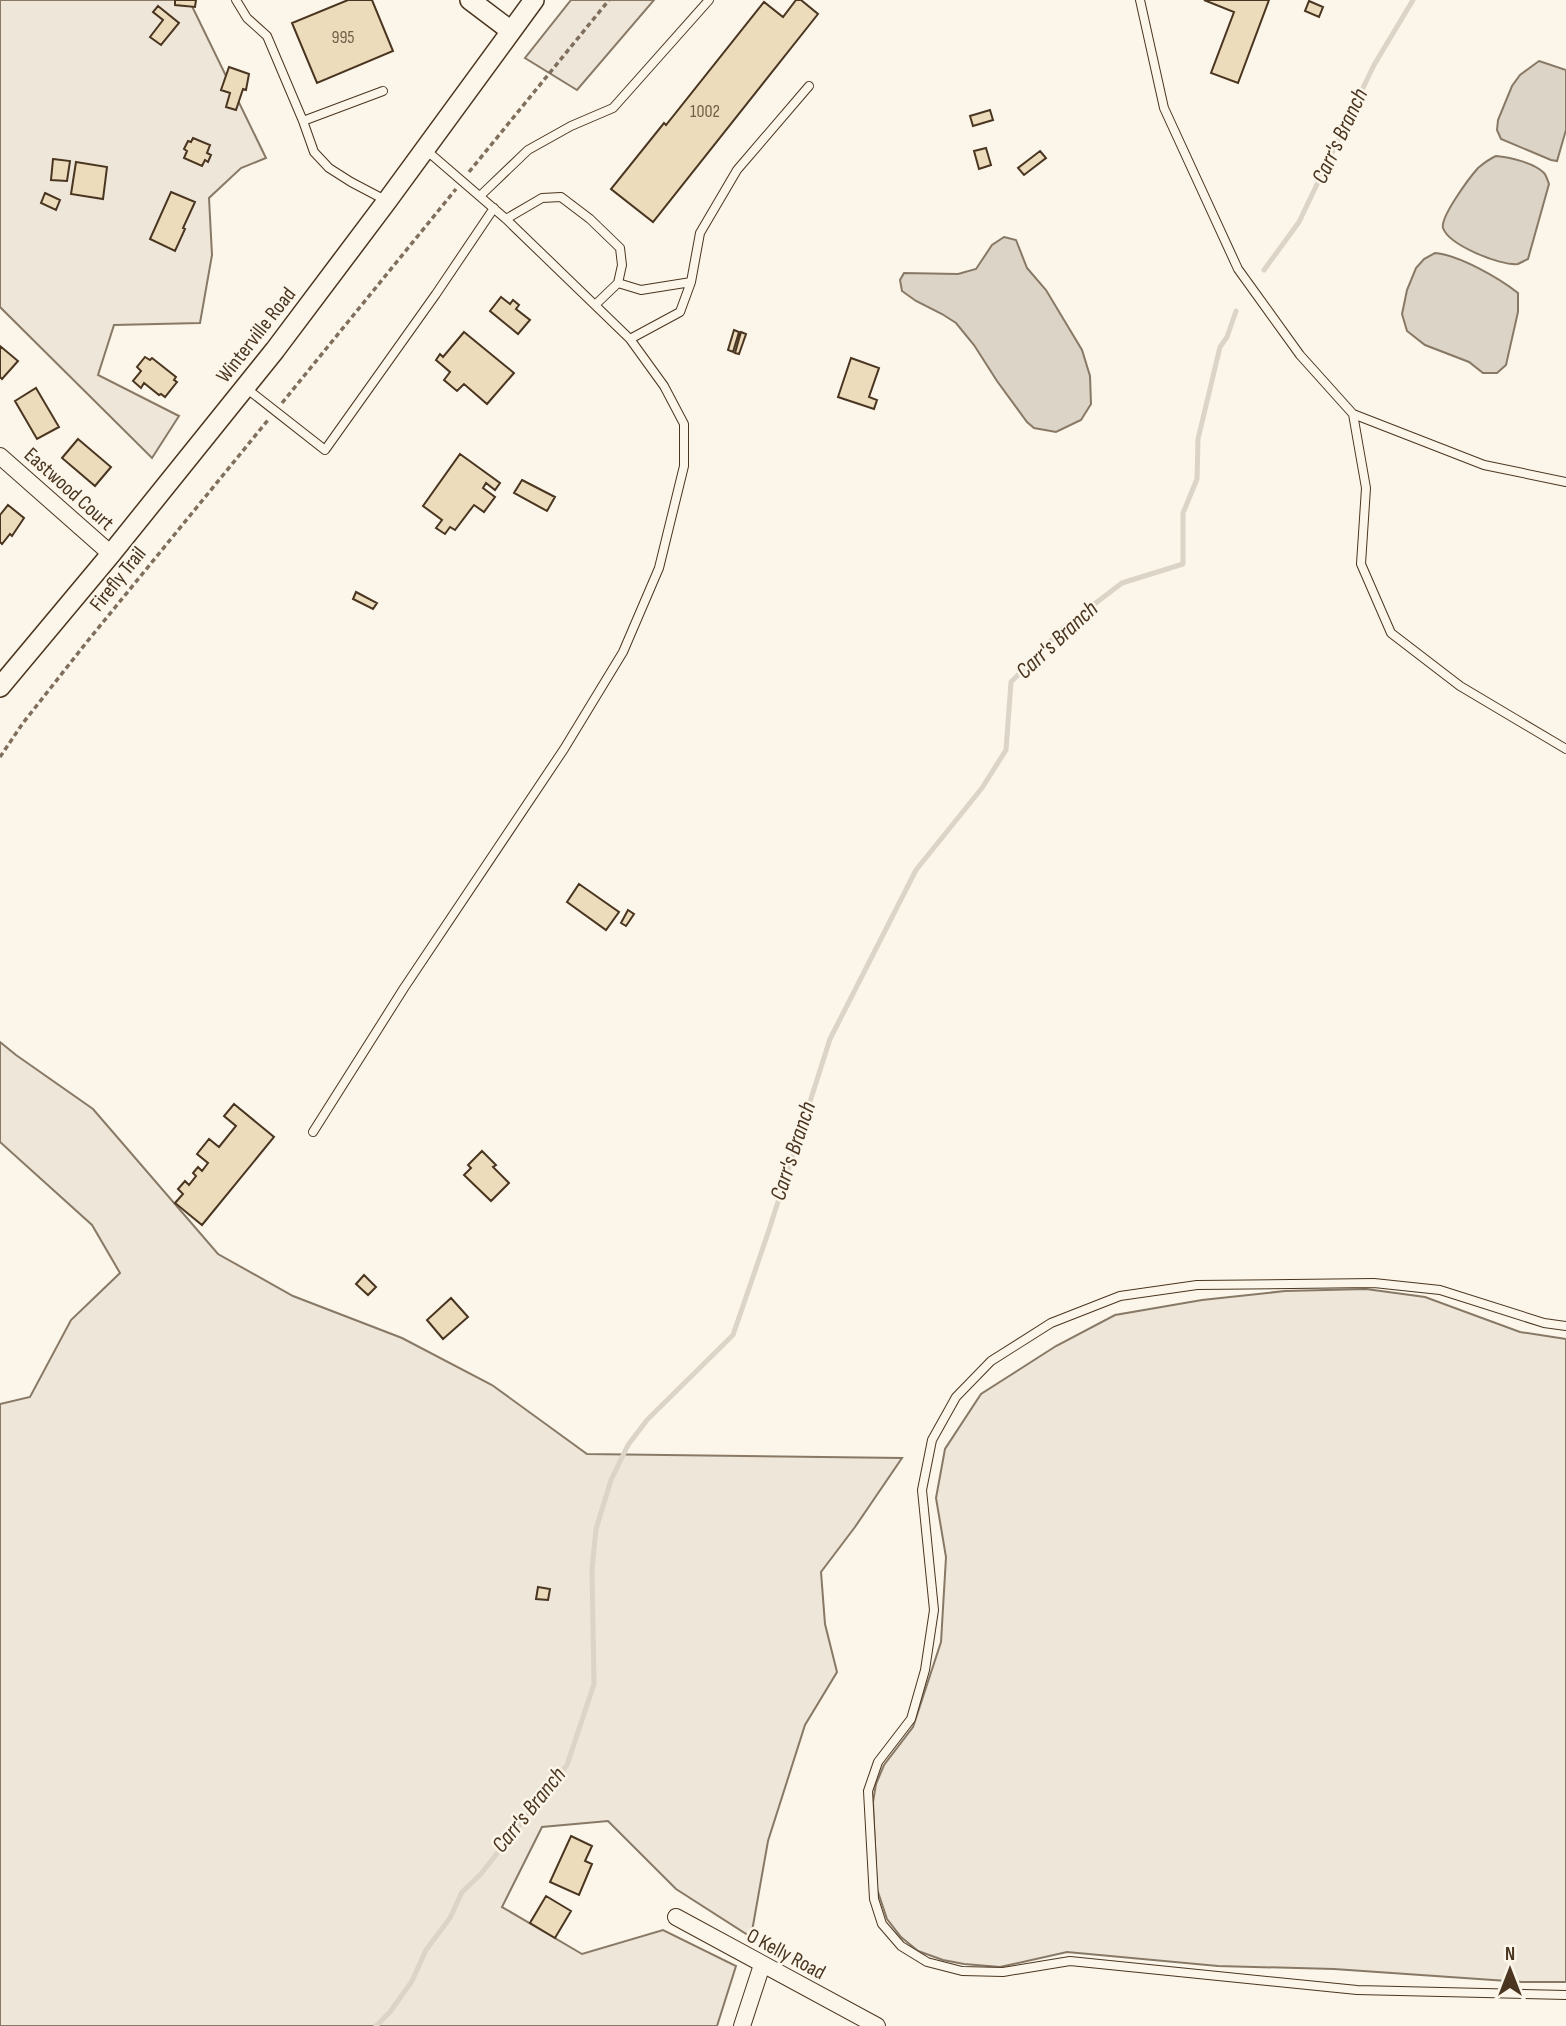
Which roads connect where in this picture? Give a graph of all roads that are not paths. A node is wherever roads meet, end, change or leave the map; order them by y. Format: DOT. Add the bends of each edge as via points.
graph roads {
  1 [pos="236,0"];
  2 [pos="470,0"];
  3 [pos="534,0"];
  4 [pos="709,0"];
  5 [pos="1140,0"];
  6 [pos="511,31"];
  7 [pos="809,86"];
  8 [pos="383,91"];
  9 [pos="303,121"];
  10 [pos="426,150"];
  11 [pos="480,196"];
  12 [pos="387,201"];
  13 [pos="494,208"];
  14 [pos="506,219"];
  15 [pos="691,282"];
  16 [pos="618,283"];
  17 [pos="595,305"];
  18 [pos="630,339"];
  19 [pos="245,387"];
  20 [pos="1353,414"];
  21 [pos="0,456"];
  22 [pos="1566,482"];
  23 [pos="111,554"];
  24 [pos="0,687"];
  25 [pos="1566,749"];
  26 [pos="313,1132"];
  27 [pos="1566,1325"];
  28 [pos="676,1917"];
  29 [pos="762,1965"];
  30 [pos="1566,1994"];
  31 [pos="742,2026"];
  32 [pos="877,2026"];
  1 -- 9 [label="lane" via="267,36"];
  2 -- 6 [label="street"];
  3 -- 6 [label="street, Winterville Road"];
  4 -- 11 [label="lane" via="613,108 527,150"];
  5 -- 20 [label="lane" via="1164,108 1238,269 1300,355"];
  6 -- 10 [label="street, Winterville Road"];
  7 -- 15 [label="lane" via="737,170 700,233"];
  8 -- 9 [label="lane"];
  9 -- 12 [label="lane" via="314,152 330,168"];
  10 -- 11 [label="lane"];
  10 -- 12 [label="street, Winterville Road"];
  11 -- 13 [label="lane"];
  12 -- 19 [label="street, Winterville Road"];
  13 -- 14 [label="lane"];
  13 -- 19 [label="lane" via="325,450"];
  14 -- 16 [label="lane" via="542,198 561,197 620,248"];
  14 -- 17 [label="lane"];
  15 -- 16 [label="lane" via="641,290"];
  15 -- 18 [label="lane" via="680,312"];
  16 -- 17 [label="lane"];
  17 -- 18 [label="lane"];
  18 -- 26 [label="lane" via="684,424 684,466 659,568 623,652 577,727"];
  19 -- 23 [label="street, Winterville Road"];
  20 -- 22 [label="lane" via="1484,465"];
  20 -- 25 [label="lane" via="1366,488 1361,564 1391,633 1460,686"];
  21 -- 23 [label="street, Eastwood Court"];
  23 -- 24 [label="street, Winterville Road"];
  27 -- 30 [label="lane" via="1544,1323 1440,1290 1374,1283 1197,1285 1120,1296 1051,1323 991,1361 957,1397 932,1440 922,1490 934,1610 925,1670 911,1719 878,1762 868,1791 874,1899 882,1924 901,1946 927,1962 1003,1972 1070,1961 1357,1990"];
  28 -- 29 [label="street, O Kelly Road"];
  29 -- 31 [label="street"];
  29 -- 32 [label="street, O Kelly Road"];
}
